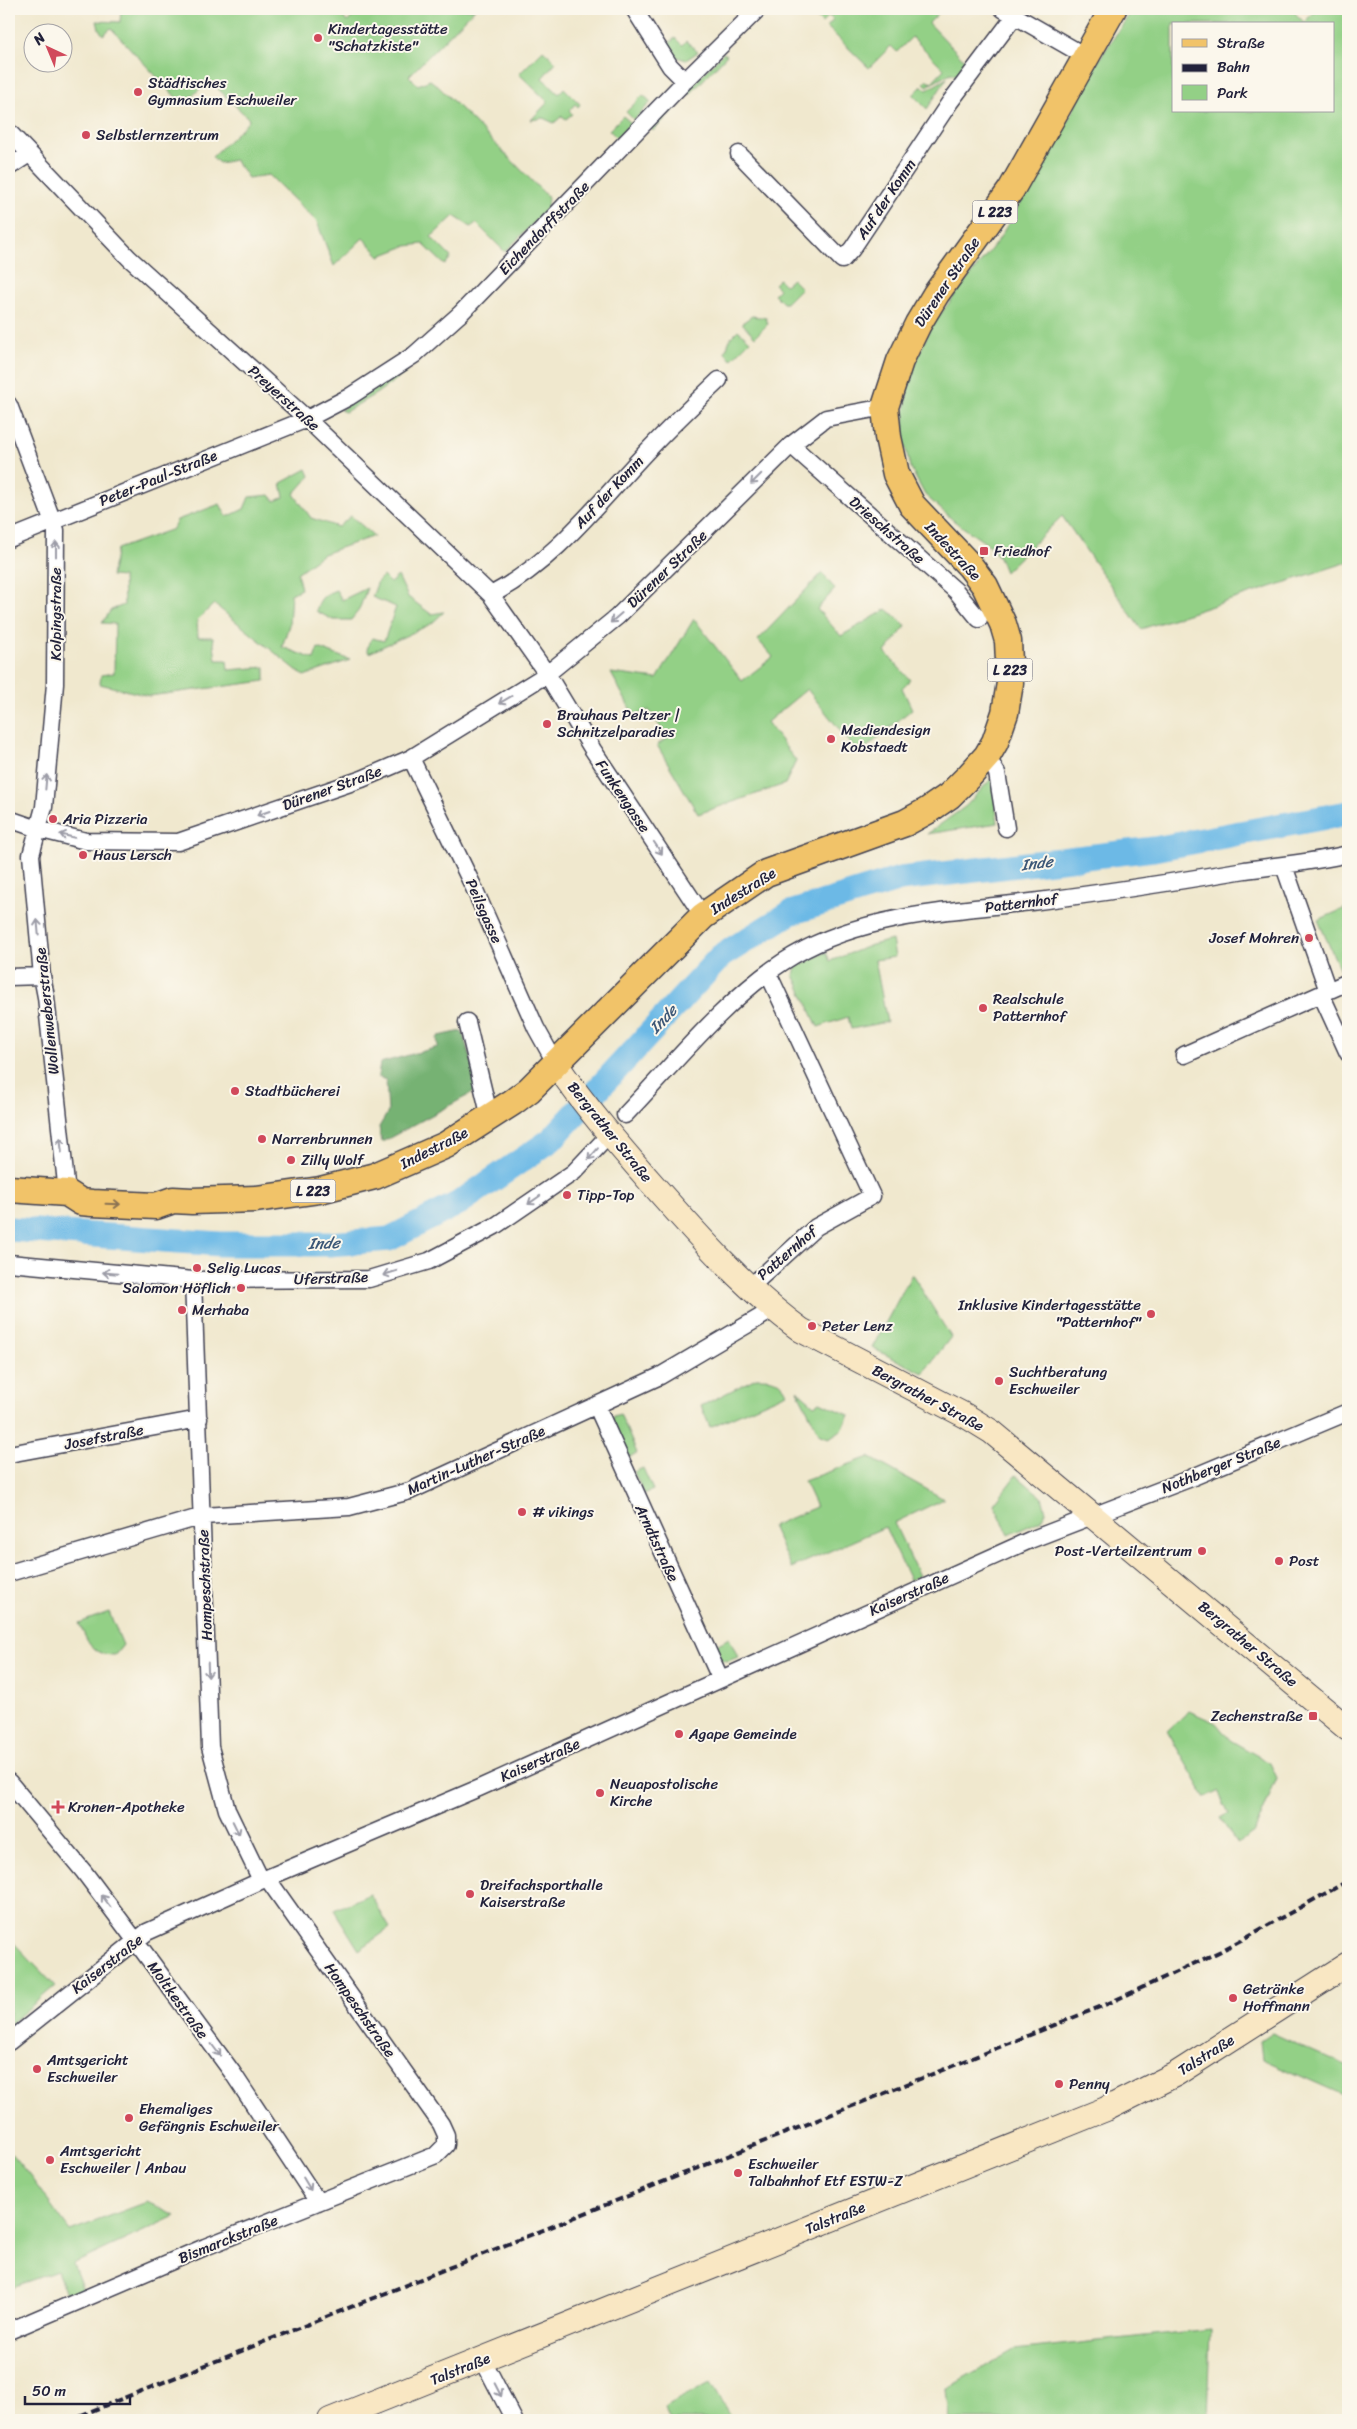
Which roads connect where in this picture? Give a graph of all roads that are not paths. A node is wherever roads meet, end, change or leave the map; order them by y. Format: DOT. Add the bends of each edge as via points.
graph roads {
  1 [pos="634,9"];
  2 [pos="758,9"];
  3 [pos="1113,9"];
  4 [pos="1008,13"];
  5 [pos="1085,56"];
  6 [pos="685,81"];
  7 [pos="9,132"];
  8 [pos="29,154"];
  9 [pos="739,154"];
  10 [pos="9,167"];
  11 [pos="719,380"];
  12 [pos="9,405"];
  13 [pos="885,407"];
  14 [pos="307,419"];
  15 [pos="791,445"];
  16 [pos="54,520"];
  17 [pos="9,538"];
  18 [pos="491,595"];
  19 [pos="979,619"];
  20 [pos="547,674"];
  21 [pos="986,756"];
  22 [pos="411,758"];
  23 [pos="9,819"];
  24 [pos="1006,828"];
  25 [pos="38,829"];
  26 [pos="1348,854"];
  27 [pos="1284,866"];
  28 [pos="703,916"];
  29 [pos="768,973"];
  30 [pos="42,976"];
  31 [pos="9,977"];
  32 [pos="1348,982"];
  33 [pos="1324,992"];
  34 [pos="467,1022"];
  35 [pos="1348,1053"];
  36 [pos="1184,1055"];
  37 [pos="562,1073"];
  38 [pos="625,1115"];
  39 [pos="490,1118"];
  40 [pos="604,1128"];
  41 [pos="9,1189"];
  42 [pos="67,1193"];
  43 [pos="9,1262"];
  44 [pos="193,1280"];
  45 [pos="750,1287"];
  46 [pos="774,1309"];
  47 [pos="597,1407"];
  48 [pos="1348,1412"];
  49 [pos="198,1419"];
  50 [pos="9,1454"];
  51 [pos="1093,1515"];
  52 [pos="203,1516"];
  53 [pos="9,1573"];
  54 [pos="720,1678"];
  55 [pos="1348,1729"];
  56 [pos="9,1782"];
  57 [pos="264,1879"];
  58 [pos="135,1940"];
  59 [pos="1348,1964"];
  60 [pos="9,2042"];
  61 [pos="446,2145"];
  62 [pos="318,2202"];
  63 [pos="9,2331"];
  64 [pos="483,2360"];
  65 [pos="330,2420"];
  66 [pos="514,2420"];
  1 -- 6 [label="street" via="670,66"];
  2 -- 6 [label="street, Eichendorffstraße"];
  3 -- 5 [label="main road, Dürener Straße / L 223"];
  4 -- 5 [label="street"];
  4 -- 9 [label="street, Auf der Komm" via="842,260"];
  5 -- 13 [label="main road, Dürener Straße / L 223" via="1011,190 918,324 900,361"];
  6 -- 14 [label="street, Eichendorffstraße" via="454,320 414,355 349,398"];
  7 -- 8 [label="street, Preyerstraße"];
  8 -- 10 [label="street"];
  8 -- 14 [label="street, Preyerstraße" via="129,258"];
  11 -- 18 [label="street, Auf der Komm" via="551,552 511,584"];
  12 -- 16 [label="street, Kolpingstraße"];
  13 -- 15 [label="street, Dürener Straße" via="826,418"];
  13 -- 21 [label="main road, Indestraße / L 223" via="896,474 918,513 953,547 985,586 1008,641 1010,683 1005,713 995,742"];
  14 -- 16 [label="street, Peter-Paul-Straße"];
  14 -- 18 [label="street, Preyerstraße"];
  15 -- 19 [label="street, Drieschstraße" via="956,591"];
  15 -- 20 [label="street, Dürener Straße, one-way" via="617,617"];
  16 -- 17 [label="street, Peter-Paul-Straße"];
  25 -- 16 [label="street, Kolpingstraße, one-way" via="44,807 55,684"];
  18 -- 20 [label="street, Preyerstraße"];
  20 -- 22 [label="street, Dürener Straße, one-way"];
  20 -- 28 [label="street, Funkengasse, one-way" via="592,750"];
  21 -- 24 [label="street" via="997,773"];
  21 -- 28 [label="main road, Indestraße / L 223" via="949,796 927,811 905,823 766,873"];
  22 -- 25 [label="street, Dürener Straße, one-way" via="362,779 178,842 86,841"];
  22 -- 37 [label="street, Peilsgasse" via="474,888 536,1028"];
  23 -- 25 [label="street, Dürener Straße"];
  30 -- 25 [label="street, Wollenweberstraße, one-way" via="31,855"];
  26 -- 27 [label="street, Patternhof"];
  27 -- 29 [label="street, Patternhof" via="877,922 836,936"];
  27 -- 33 [label="street"];
  28 -- 37 [label="main road, Indestraße / L 223"];
  29 -- 38 [label="street, Patternhof" via="707,1029"];
  29 -- 45 [label="street, Patternhof" via="872,1196 816,1227"];
  30 -- 31 [label="street"];
  42 -- 30 [label="street, Wollenweberstraße, one-way"];
  32 -- 33 [label="street"];
  33 -- 35 [label="street"];
  33 -- 36 [label="street"];
  34 -- 39 [label="street"];
  37 -- 39 [label="main road, Indestraße / L 223"];
  37 -- 40 [label="main road, Bergrather Straße"];
  39 -- 42 [label="main road, Indestraße / L 223" via="446,1145 375,1176 320,1190 256,1198 173,1200 156,1206 81,1202"];
  40 -- 44 [label="street, Uferstraße, one-way" via="574,1172 495,1226 429,1261 369,1279"];
  40 -- 45 [label="main road, Bergrather Straße" via="687,1224"];
  41 -- 42 [label="main road, Indestraße / L 223"];
  44 -- 43 [label="street, Uferstraße, one-way"];
  44 -- 49 [label="street, Hompeschstraße"];
  45 -- 46 [label="main road, Bergrather Straße"];
  46 -- 47 [label="street, Martin-Luther-Straße" via="660,1376"];
  46 -- 51 [label="main road, Bergrather Straße" via="800,1330 985,1427"];
  47 -- 52 [label="street, Martin-Luther-Straße" via="410,1491 350,1507"];
  47 -- 54 [label="street, Arndtstraße"];
  48 -- 51 [label="street, Nothberger Straße"];
  49 -- 50 [label="street, Josefstraße"];
  49 -- 52 [label="street, Hompeschstraße"];
  51 -- 54 [label="street, Kaiserstraße"];
  51 -- 55 [label="main road, Bergrather Straße"];
  52 -- 53 [label="street, Martin-Luther-Straße"];
  52 -- 57 [label="street, Hompeschstraße, one-way" via="210,1747 227,1810"];
  54 -- 57 [label="street, Kaiserstraße" via="479,1788"];
  58 -- 56 [label="street, Moltkestraße, one-way" via="84,1872"];
  57 -- 58 [label="street, Kaiserstraße"];
  57 -- 61 [label="street, Hompeschstraße" via="441,2124"];
  58 -- 60 [label="street, Kaiserstraße"];
  58 -- 62 [label="street, Moltkestraße, one-way" via="232,2072"];
  59 -- 64 [label="main road, Talstraße" via="1176,2074 1106,2109"];
  61 -- 62 [label="street, Bismarckstraße" via="436,2155"];
  62 -- 63 [label="street, Bismarckstraße"];
  64 -- 65 [label="main road, Talstraße"];
  64 -- 66 [label="street, one-way"];
}
